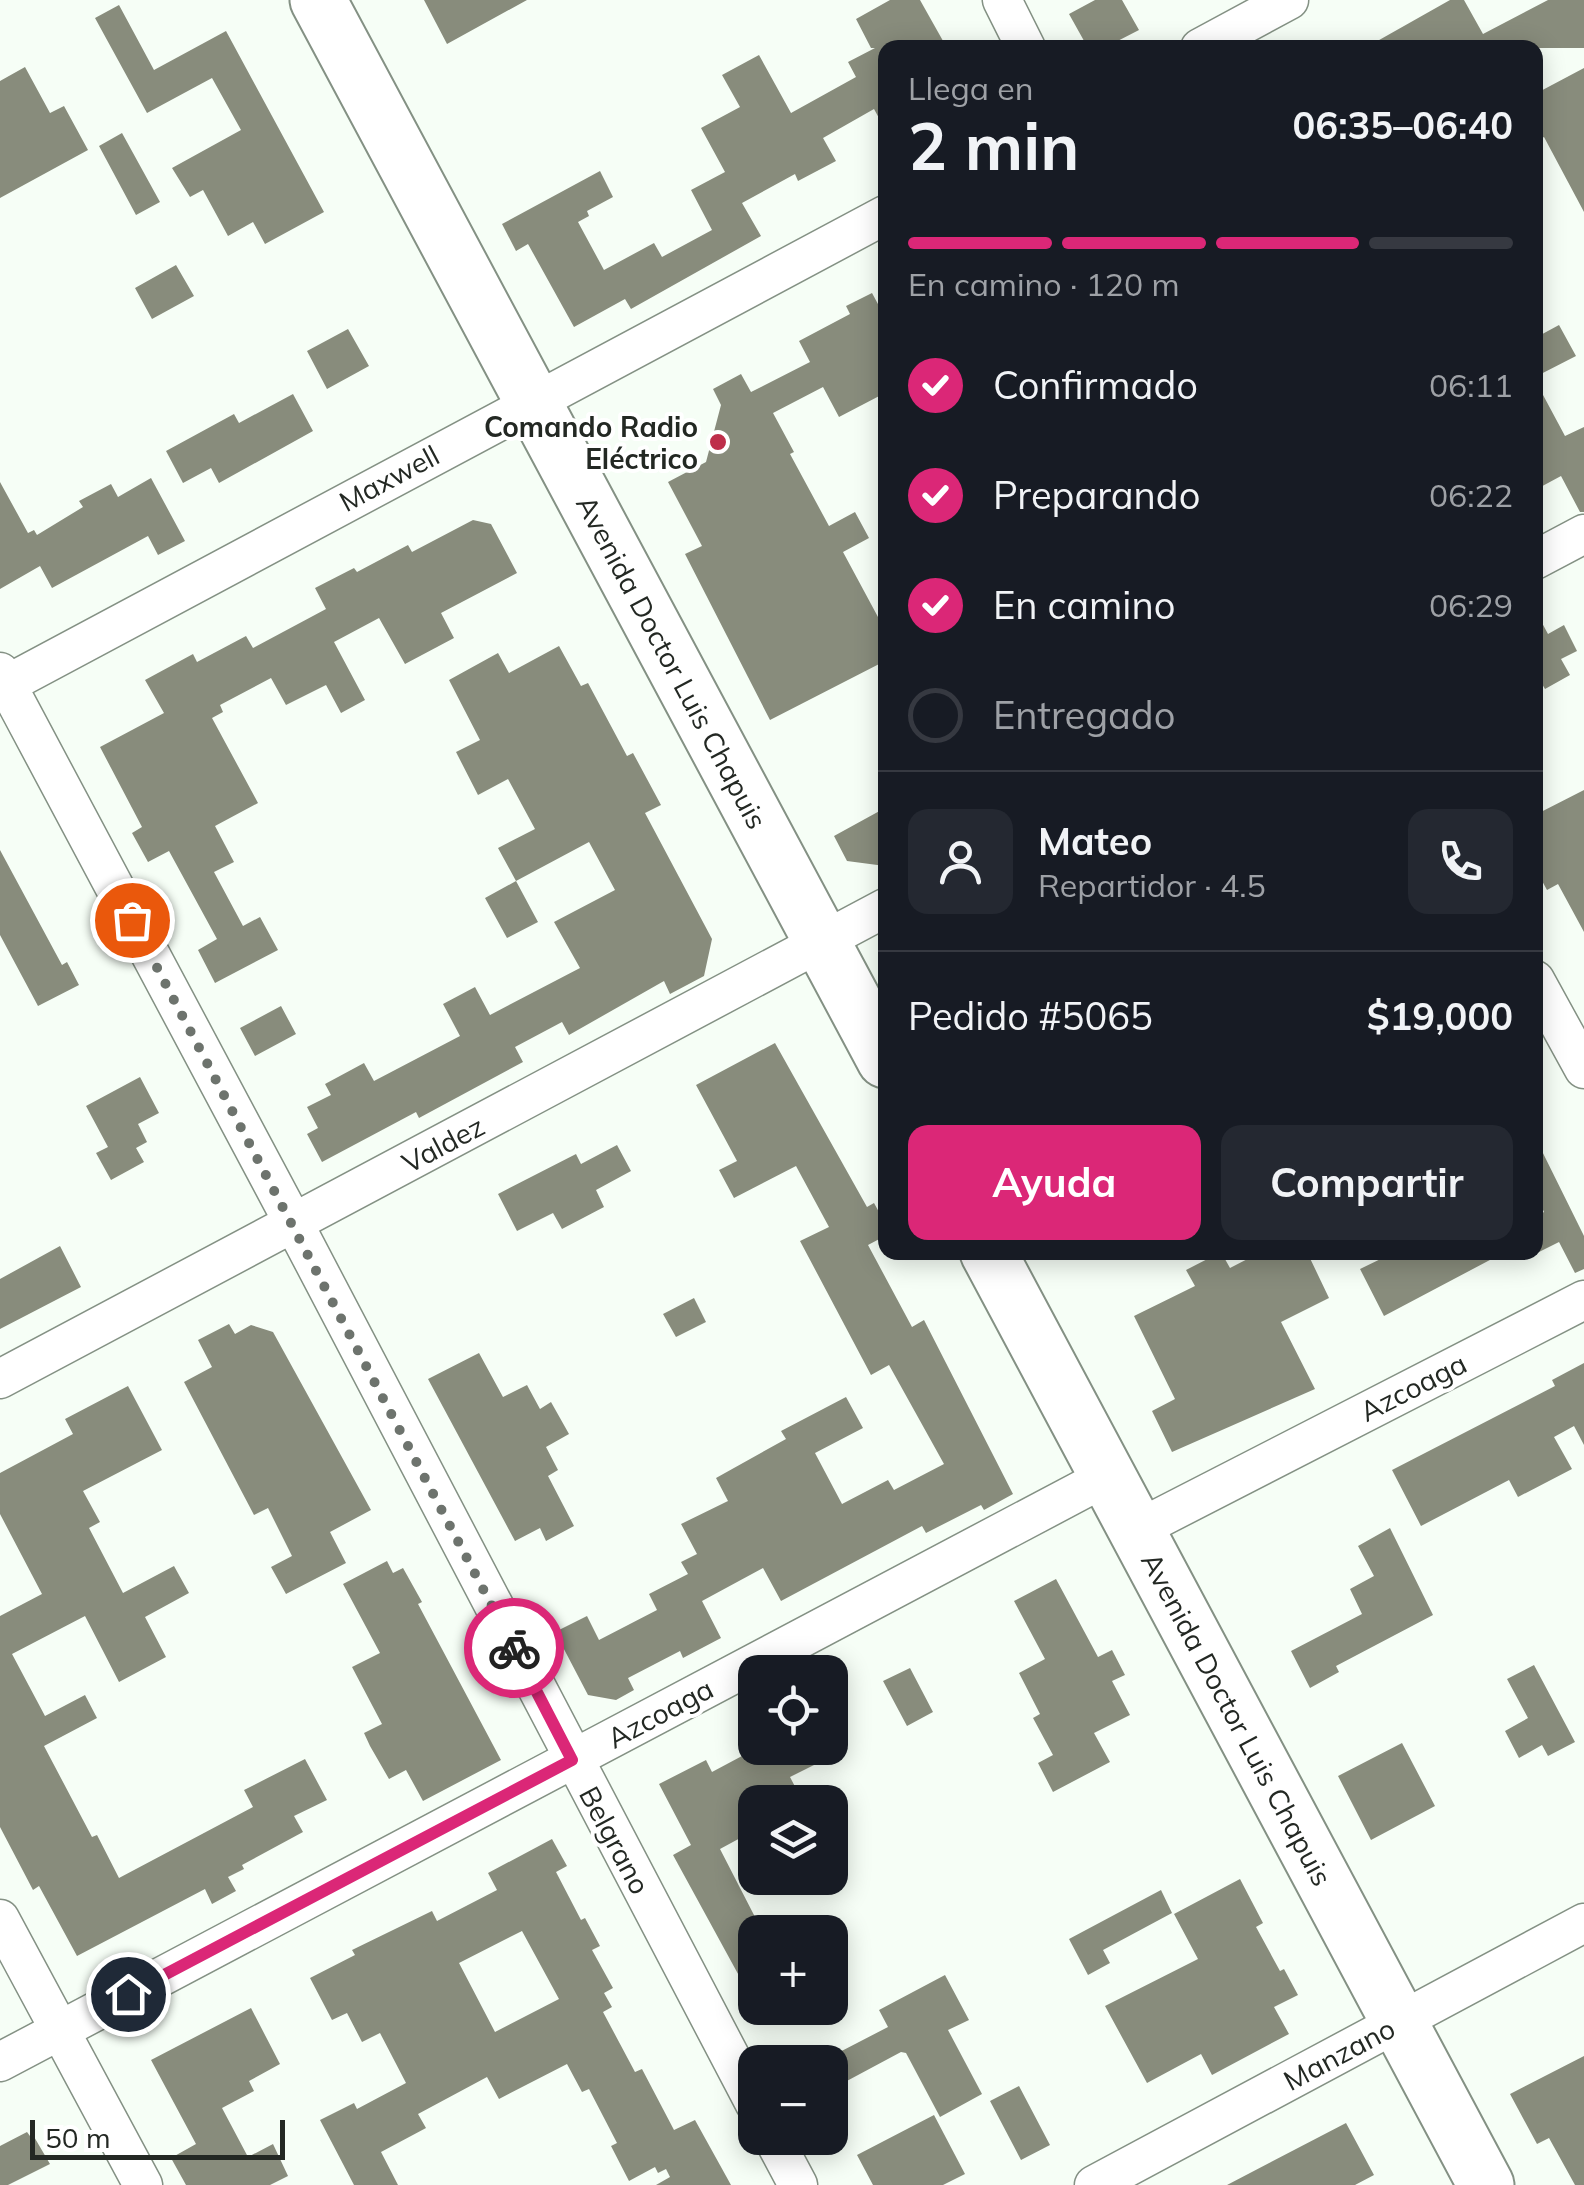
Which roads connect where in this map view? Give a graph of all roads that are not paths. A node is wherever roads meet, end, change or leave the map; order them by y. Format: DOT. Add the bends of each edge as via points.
graph roads {
  1 [pos="318,0"];
  2 [pos="1002,0"];
  3 [pos="1289,0"];
  4 [pos="1022,40"];
  5 [pos="1215,40"];
  6 [pos="878,218"];
  7 [pos="532,402"];
  8 [pos="1584,534"];
  9 [pos="1543,556"];
  10 [pos="2,681"];
  11 [pos="878,912"];
  12 [pos="822,942"];
  13 [pos="1543,995"];
  14 [pos="878,1047"];
  15 [pos="1584,1070"];
  16 [pos="294,1224"];
  17 [pos="992,1260"];
  18 [pos="1584,1300"];
  19 [pos="0,1379"];
  20 [pos="1108,1476"];
  21 [pos="1136,1530"];
  22 [pos="572,1760"];
  23 [pos="0,1919"];
  24 [pos="1584,1923"];
  25 [pos="1400,2022"];
  26 [pos="60,2030"];
  27 [pos="0,2062"];
  28 [pos="738,2072"];
  29 [pos="781,2155"];
  30 [pos="143,2185"];
  31 [pos="798,2185"];
  32 [pos="1094,2185"];
  33 [pos="1486,2185"];
  1 -- 7 [label="main road, Avenida Doctor Luis Chapuis"];
  2 -- 4 [label="street"];
  3 -- 5 [label="street"];
  6 -- 7 [label="street, Maxwell"];
  7 -- 10 [label="street, Maxwell"];
  7 -- 12 [label="main road, Avenida Doctor Luis Chapuis"];
  8 -- 9 [label="street"];
  10 -- 16 [label="street, Belgrano"];
  11 -- 12 [label="street, Valdez"];
  12 -- 14 [label="main road, Avenida Doctor Luis Chapuis"];
  12 -- 16 [label="street, Valdez"];
  13 -- 15 [label="street"];
  16 -- 19 [label="street, Valdez"];
  16 -- 22 [label="street, Belgrano"];
  17 -- 20 [label="main road, Avenida Doctor Luis Chapuis"];
  18 -- 21 [label="street, Azcoaga"];
  20 -- 21 [label="main road, Avenida Doctor Luis Chapuis"];
  20 -- 22 [label="street, Azcoaga"];
  21 -- 25 [label="main road, Avenida Doctor Luis Chapuis"];
  22 -- 26 [label="street, Azcoaga"];
  22 -- 28 [label="street, Belgrano"];
  23 -- 26 [label="street"];
  24 -- 25 [label="street, Manzano"];
  25 -- 32 [label="street, Manzano"];
  25 -- 33 [label="main road, Avenida Doctor Luis Chapuis"];
  26 -- 27 [label="street, Azcoaga"];
  26 -- 30 [label="street"];
  29 -- 31 [label="street"];
}
